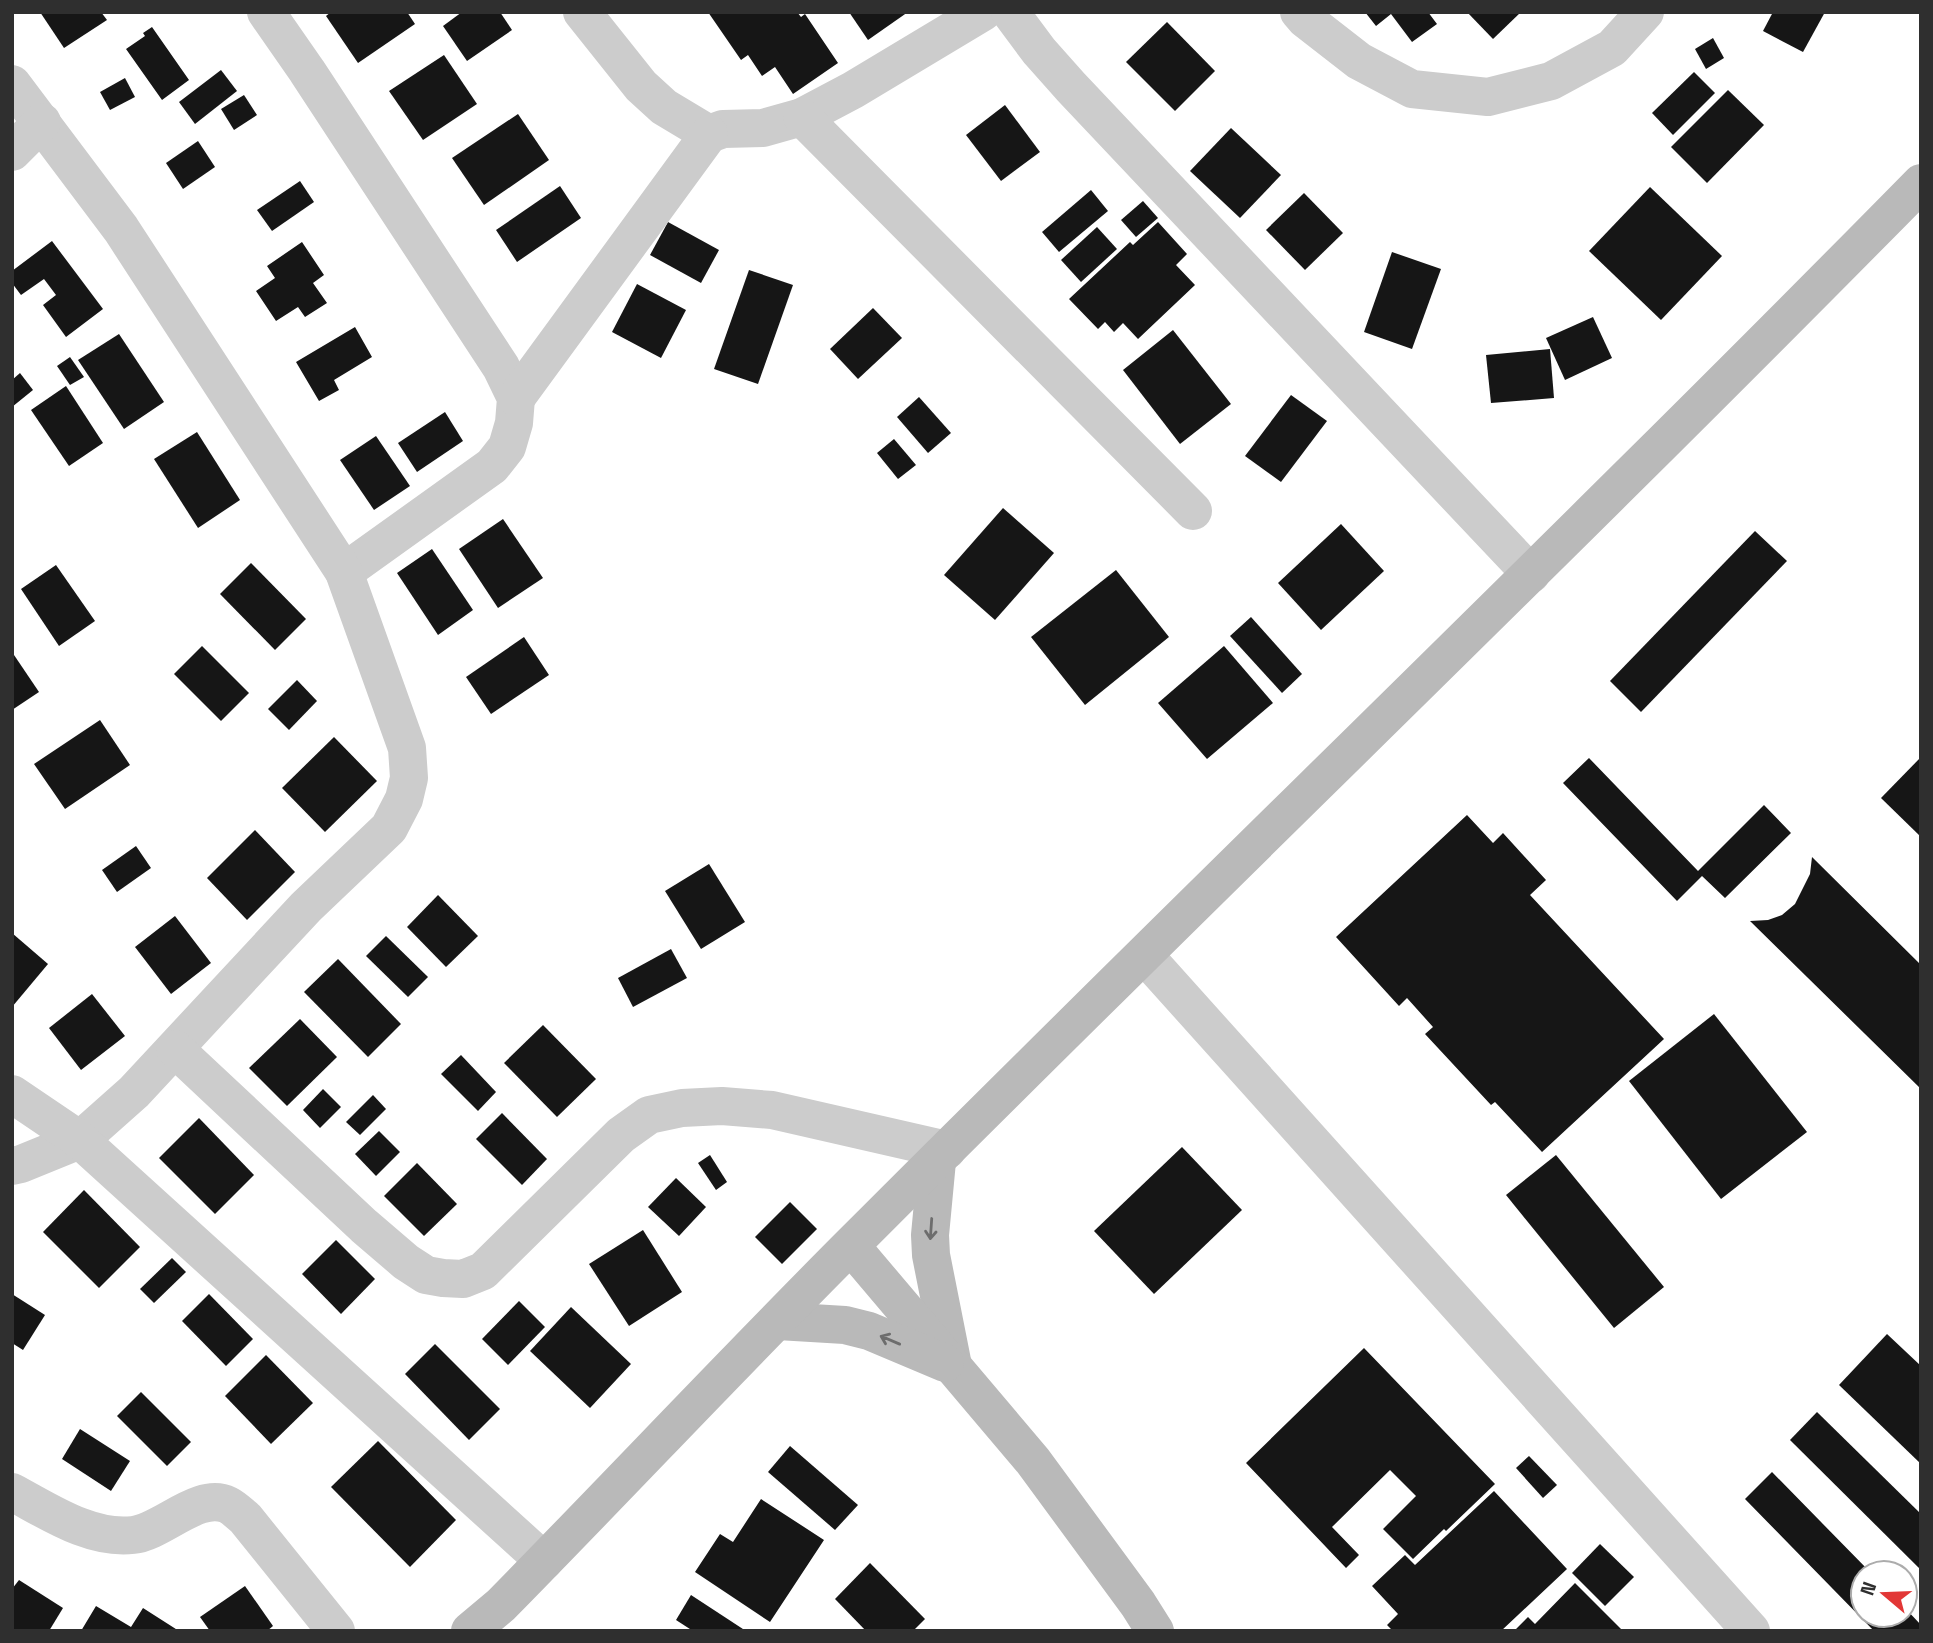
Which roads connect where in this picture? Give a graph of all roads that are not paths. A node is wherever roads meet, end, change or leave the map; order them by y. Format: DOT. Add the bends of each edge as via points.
graph roads {
  1 [pos="266,12"];
  2 [pos="582,12"];
  3 [pos="983,12"];
  4 [pos="1010,12"];
  5 [pos="1299,12"];
  6 [pos="1645,12"];
  7 [pos="12,84"];
  8 [pos="802,117"];
  9 [pos="42,122"];
  10 [pos="709,134"];
  11 [pos="12,152"];
  12 [pos="1921,183"];
  13 [pos="516,398"];
  14 [pos="1193,511"];
  15 [pos="344,572"];
  16 [pos="1531,574"];
  17 [pos="1144,955"];
  18 [pos="175,1049"];
  19 [pos="12,1094"];
  20 [pos="80,1140"];
  21 [pos="947,1150"];
  22 [pos="12,1166"];
  23 [pos="851,1246"];
  24 [pos="778,1321"];
  25 [pos="953,1367"];
  26 [pos="12,1492"];
  27 [pos="544,1561"];
  28 [pos="336,1631"];
  29 [pos="470,1631"];
  30 [pos="1155,1631"];
  31 [pos="1751,1631"];
  1 -- 13 [label="street" via="501,367"];
  2 -- 10 [label="street" via="641,86 664,107"];
  3 -- 8 [label="street"];
  4 -- 16 [label="street" via="1071,87"];
  5 -- 6 [label="street" via="1359,61 1412,89 1488,97 1551,81 1612,48"];
  7 -- 9 [label="street"];
  8 -- 10 [label="street" via="763,128"];
  8 -- 14 [label="street"];
  9 -- 11 [label="street"];
  9 -- 15 [label="street" via="121,229"];
  10 -- 13 [label="street"];
  12 -- 16 [label="street"];
  13 -- 15 [label="street" via="507,447 492,466"];
  15 -- 18 [label="street" via="407,748 409,778 404,799 389,828 306,907"];
  16 -- 17 [label="street"];
  17 -- 21 [label="street"];
  17 -- 31 [label="street"];
  18 -- 20 [label="street"];
  18 -- 21 [label="street" via="406,1262 426,1275 443,1278 463,1279 484,1271 621,1135 649,1115 682,1108 772,1110"];
  19 -- 20 [label="street"];
  20 -- 22 [label="street"];
  20 -- 27 [label="street"];
  21 -- 23 [label="street"];
  21 -- 25 [label="street, one-way" via="930,1235"];
  23 -- 24 [label="street"];
  23 -- 25 [label="street"];
  25 -- 24 [label="street, one-way" via="869,1331"];
  24 -- 27 [label="street"];
  25 -- 30 [label="street" via="1033,1461"];
  26 -- 28 [label="street" via="102,1534 134,1535 200,1504 215,1501 228,1505 245,1518"];
  27 -- 29 [label="street"];
}
